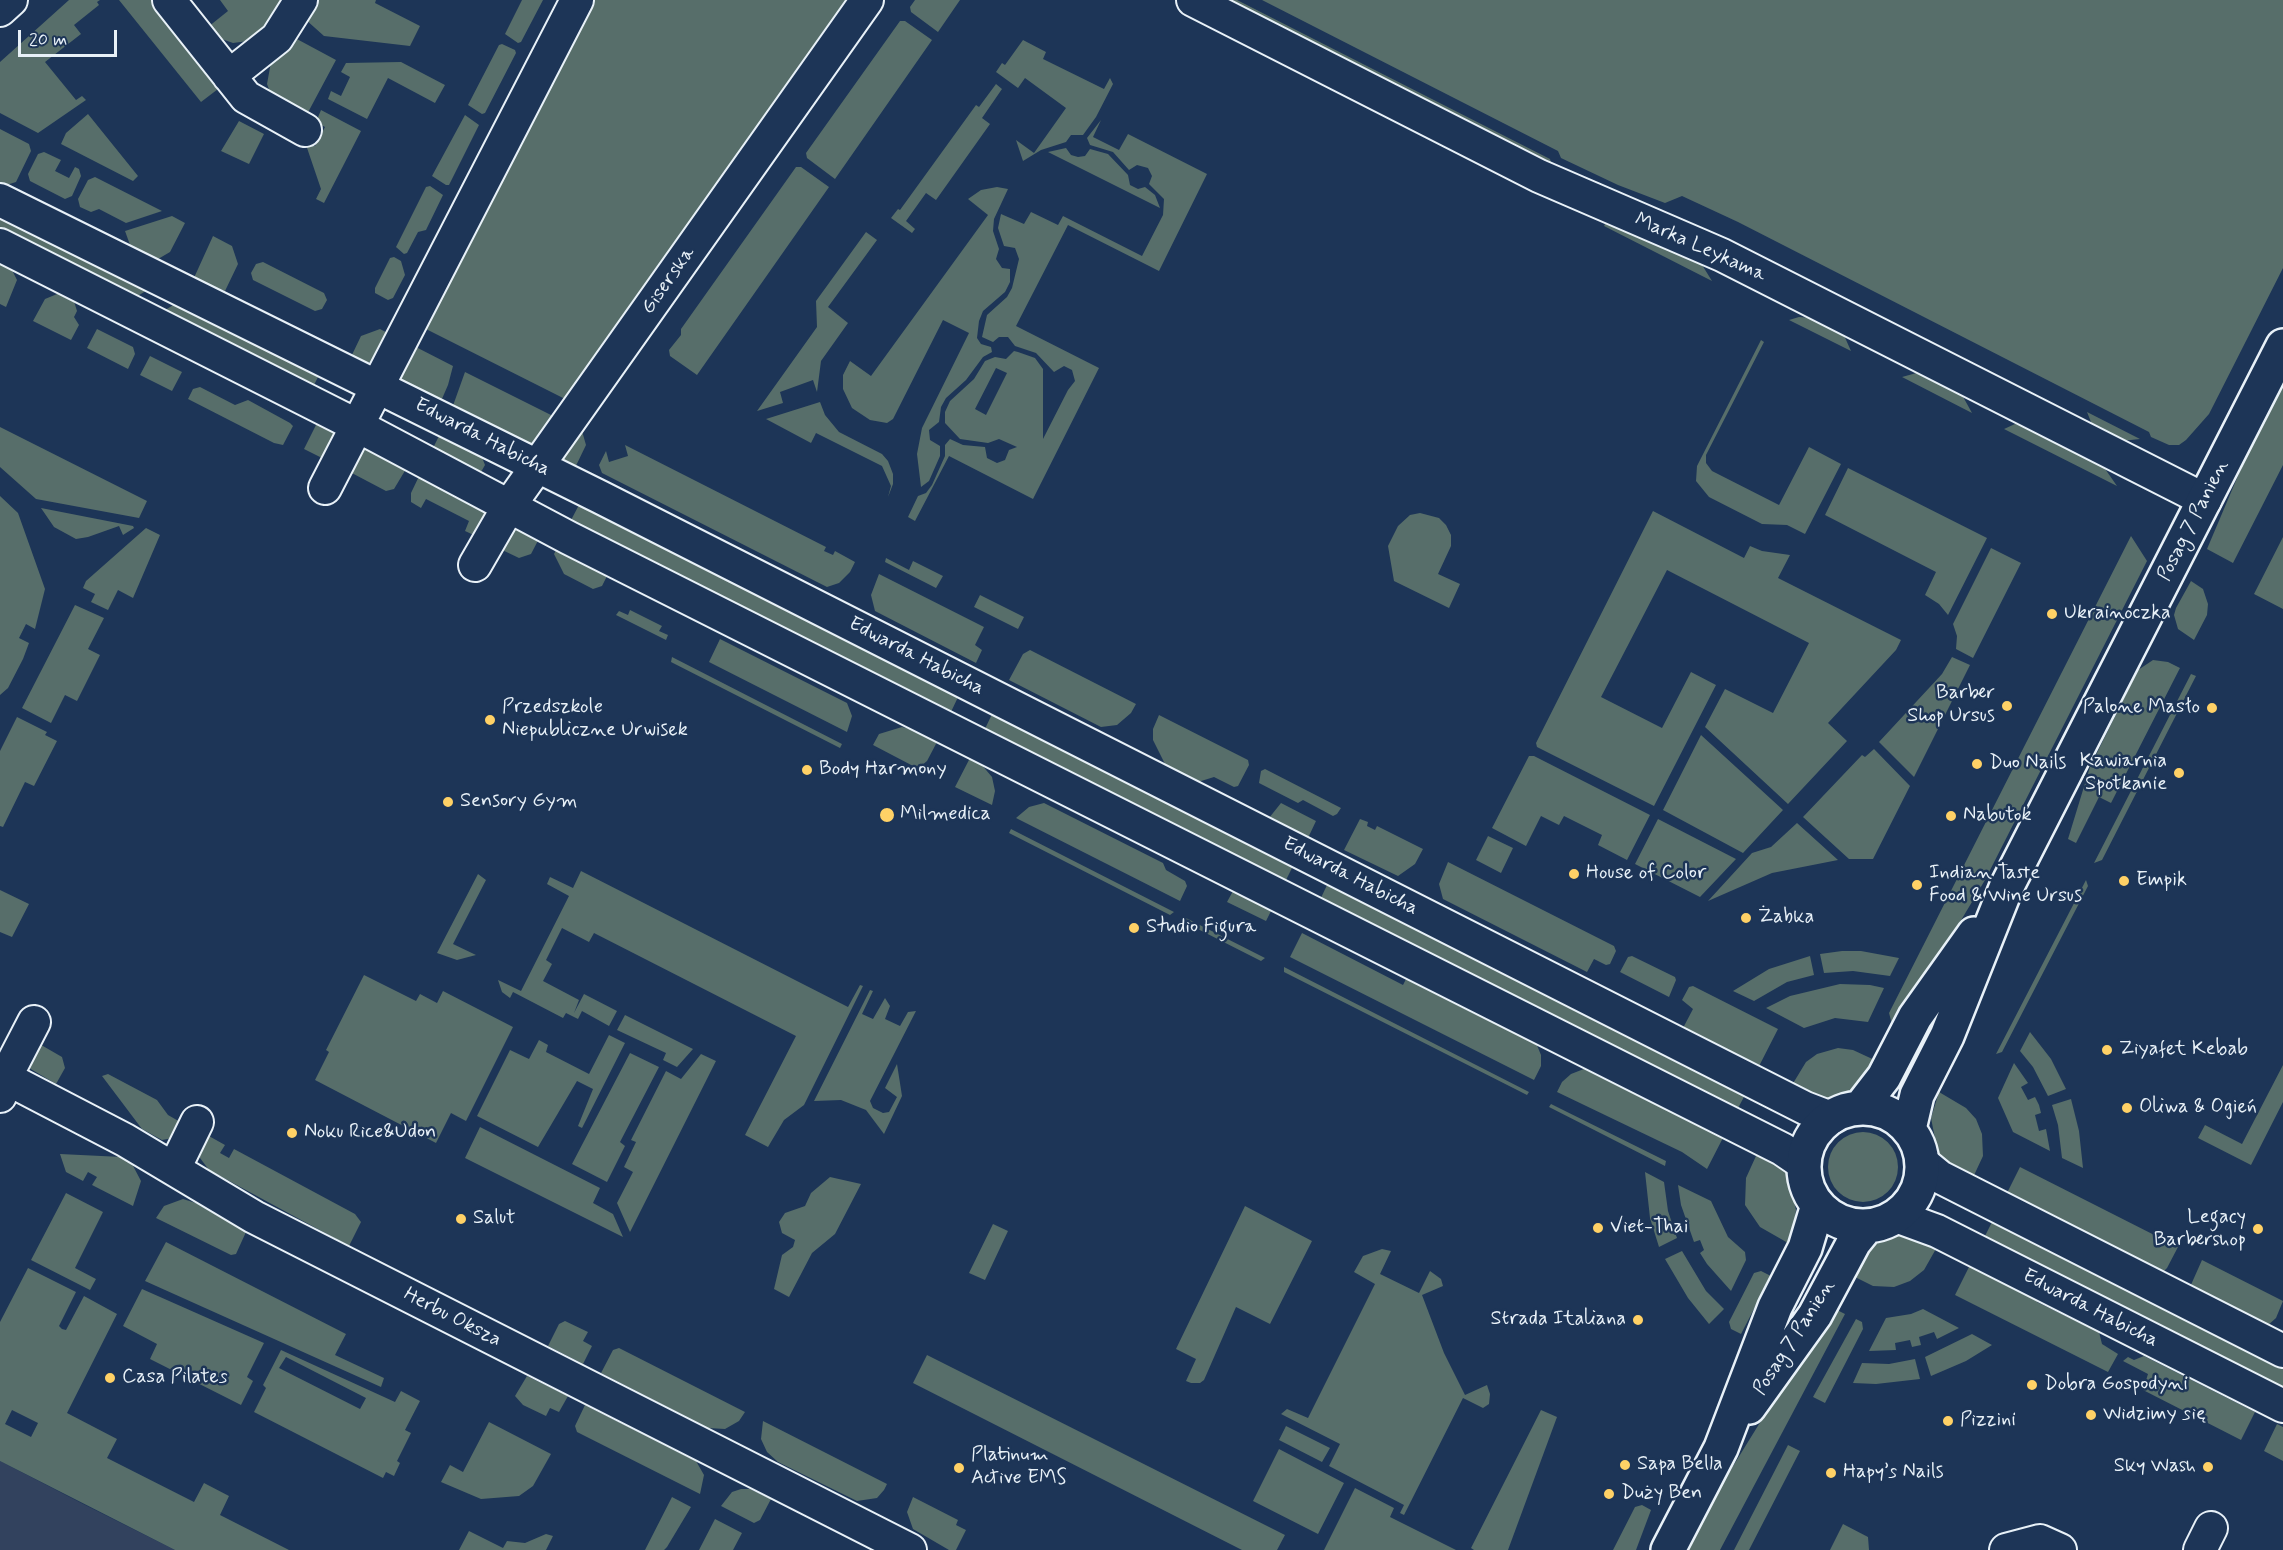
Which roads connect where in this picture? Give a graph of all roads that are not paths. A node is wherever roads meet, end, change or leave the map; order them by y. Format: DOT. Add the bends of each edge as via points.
graph roads {
  1 [pos="11,0"];
  2 [pos="169,0"];
  3 [pos="301,0"];
  4 [pos="577,0"];
  5 [pos="867,0"];
  6 [pos="1193,0"];
  7 [pos="0,10"];
  8 [pos="228,76"];
  9 [pos="305,130"];
  10 [pos="0,200"];
  11 [pos="0,245"];
  12 [pos="2283,346"];
  13 [pos="379,386"];
  14 [pos="358,426"];
  15 [pos="538,466"];
  16 [pos="325,488"];
  17 [pos="2205,500"];
  18 [pos="509,506"];
  19 [pos="476,566"];
  20 [pos="2006,888"];
  21 [pos="34,1022"];
  22 [pos="2,1083"];
  23 [pos="1846,1113"];
  24 [pos="197,1122"];
  25 [pos="1910,1130"];
  26 [pos="1923,1163"];
  27 [pos="1804,1164"];
  28 [pos="174,1169"];
  29 [pos="1818,1205"];
  30 [pos="1881,1221"];
  31 [pos="2283,1351"];
  32 [pos="2283,1406"];
  33 [pos="1720,1448"];
  34 [pos="910,1550"];
  35 [pos="1668,1550"];
  36 [pos="2006,1550"];
  37 [pos="2060,1550"];
  1 -- 7 [label="street"];
  2 -- 8 [label="street"];
  3 -- 8 [label="street" via="277,38"];
  4 -- 13 [label="street"];
  5 -- 15 [label="street, Giserska"];
  6 -- 17 [label="street, Marka Leykama" via="1539,176 1722,255"];
  8 -- 9 [label="street" via="254,103"];
  10 -- 13 [label="street, Edwarda Habicha"];
  11 -- 14 [label="street"];
  12 -- 17 [label="street, Posag 7 Panien"];
  13 -- 14 [label="street"];
  13 -- 15 [label="street, Edwarda Habicha"];
  14 -- 16 [label="street"];
  14 -- 18 [label="street"];
  15 -- 18 [label="street, Giserska"];
  15 -- 23 [label="street, Edwarda Habicha" via="1805,1108"];
  17 -- 20 [label="street, Posag 7 Panien"];
  18 -- 19 [label="street, Giserska"];
  18 -- 27 [label="street" via="1757,1136"];
  20 -- 23 [label="street, Posag 7 Panien" via="1915,1017 1884,1077"];
  20 -- 25 [label="street, Posag 7 Panien" via="1947,1036 1917,1095"];
  21 -- 22 [label="street"];
  22 -- 28 [label="street, Herbu Oksza" via="125,1140"];
  23 -- 25 [label="street" via="1884,1111"];
  23 -- 27 [label="street" via="1814,1135"];
  24 -- 28 [label="street"];
  25 -- 26 [label="street"];
  26 -- 30 [label="street" via="1916,1194 1906,1209"];
  26 -- 31 [label="street" via="1940,1177"];
  27 -- 29 [label="street" via="1808,1188"];
  28 -- 34 [label="street, Herbu Oksza" via="254,1217"];
  29 -- 30 [label="street" via="1842,1222"];
  29 -- 33 [label="street, Posag 7 Panien" via="1805,1248 1775,1306"];
  30 -- 32 [label="street, Edwarda Habicha" via="1937,1231"];
  30 -- 33 [label="street, Posag 7 Panien" via="1854,1242 1815,1315"];
  33 -- 35 [label="street, Posag 7 Panien"];
  36 -- 37 [label="street" via="2040,1541"];
}
